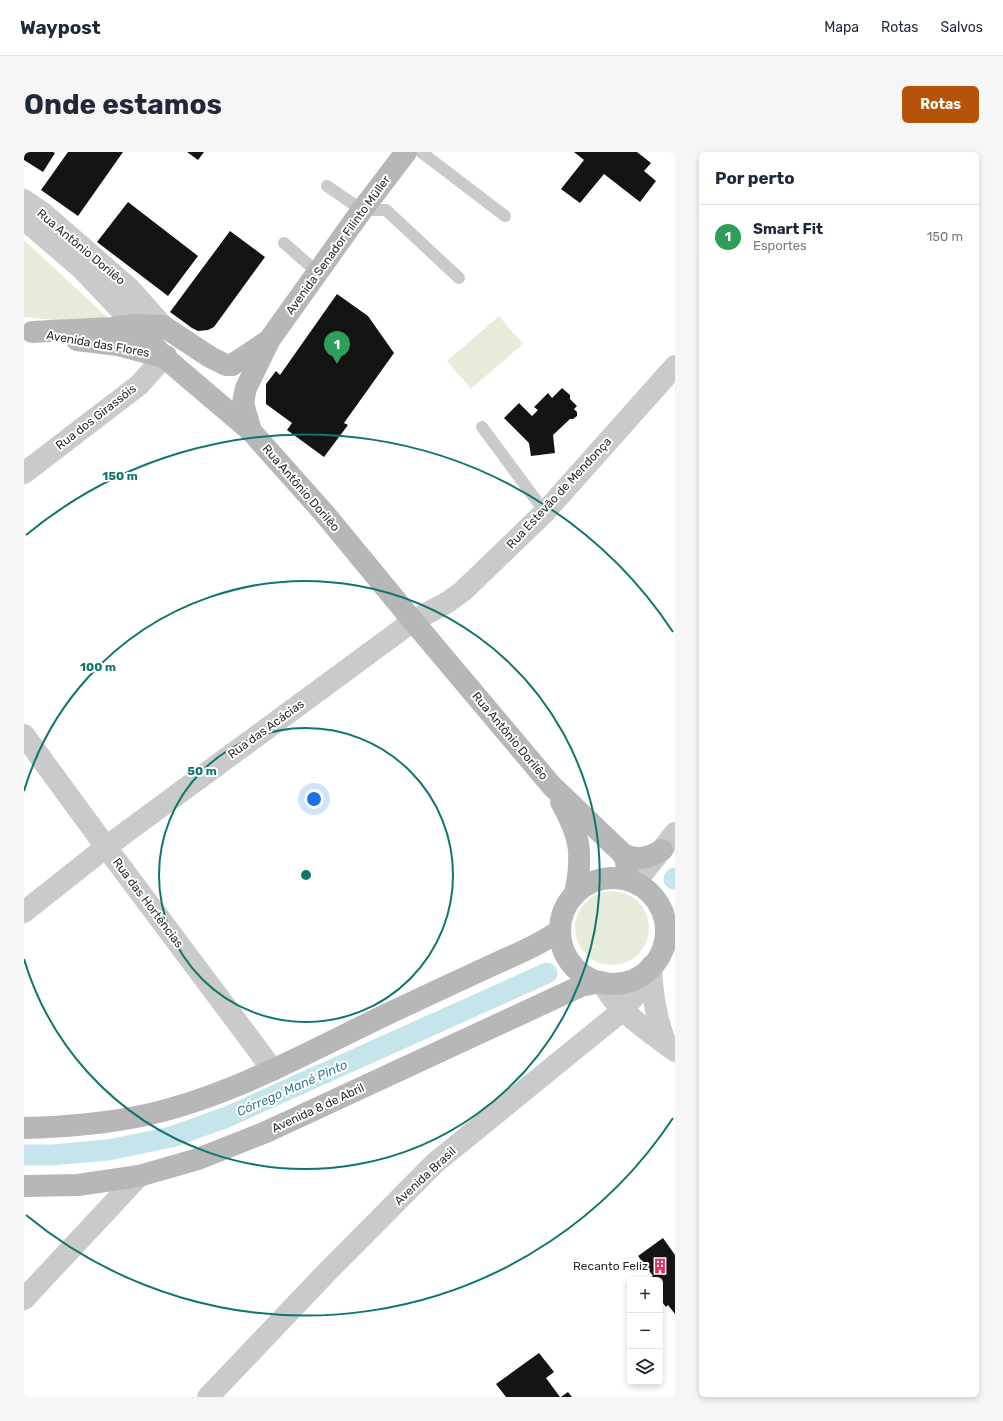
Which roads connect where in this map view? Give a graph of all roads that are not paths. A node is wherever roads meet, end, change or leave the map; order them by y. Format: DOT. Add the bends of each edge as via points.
graph roads {
  1 [pos="406,152"];
  2 [pos="422,152"];
  3 [pos="327,186"];
  4 [pos="24,200"];
  5 [pos="362,210"];
  6 [pos="24,216"];
  7 [pos="505,216"];
  8 [pos="284,243"];
  9 [pos="317,272"];
  10 [pos="460,278"];
  11 [pos="134,325"];
  12 [pos="163,326"];
  13 [pos="28,332"];
  14 [pos="270,339"];
  15 [pos="191,345"];
  16 [pos="164,357"];
  17 [pos="210,357"];
  18 [pos="675,366"];
  19 [pos="482,427"];
  20 [pos="251,431"];
  21 [pos="24,473"];
  22 [pos="545,512"];
  23 [pos="413,621"];
  24 [pos="24,735"];
  25 [pos="551,785"];
  26 [pos="675,833"];
  27 [pos="106,847"];
  28 [pos="662,850"];
  29 [pos="623,854"];
  30 [pos="632,882"];
  31 [pos="575,894"];
  32 [pos="24,912"];
  33 [pos="560,930"];
  34 [pos="669,940"];
  35 [pos="651,966"];
  36 [pos="601,982"];
  37 [pos="623,1010"];
  38 [pos="670,1048"];
  39 [pos="273,1070"];
  40 [pos="24,1128"];
  41 [pos="139,1176"];
  42 [pos="24,1186"];
  43 [pos="24,1298"];
  44 [pos="208,1397"];
  1 -- 5 [label="main road, Avenida Senador Filinto Müller"];
  2 -- 7 [label="lane"];
  3 -- 5 [label="lane"];
  4 -- 12 [label="street, Rua Antônio Dorilêo" via="43,213 130,289"];
  5 -- 9 [label="main road, Avenida Senador Filinto Müller"];
  5 -- 10 [label="lane" via="386,210"];
  6 -- 11 [label="street, Rua Antônio Dorilêo" via="33,227 82,269"];
  8 -- 9 [label="lane"];
  9 -- 14 [label="main road, Avenida Senador Filinto Müller"];
  11 -- 12 [label="main road, Avenida das Flores"];
  11 -- 13 [label="main road, Avenida das Flores"];
  11 -- 16 [label="main road, Rua Antônio Dorilêo"];
  12 -- 15 [label="main road, Rua Antônio Dorilêo"];
  13 -- 16 [label="main road, Avenida das Flores" via="118,345"];
  14 -- 17 [label="main road, Avenida Senador Filinto Müller" via="232,365 226,365"];
  14 -- 20 [label="main road, Avenida Senador Filinto Müller" via="246,388 244,403"];
  15 -- 16 [label="main road" via="174,349"];
  15 -- 17 [label="main road, Rua Antônio Dorilêo"];
  16 -- 20 [label="main road, Rua Antônio Dorilêo"];
  16 -- 21 [label="street, Rua dos Girassóis" via="139,385"];
  18 -- 22 [label="street, Rua Estevão de Mendonça"];
  19 -- 22 [label="lane"];
  20 -- 23 [label="main road, Rua Antônio Dorilêo" via="324,513"];
  22 -- 23 [label="street, Rua Estevão de Mendonça" via="463,591"];
  23 -- 25 [label="main road, Rua Antônio Dorilêo"];
  23 -- 27 [label="street, Rua das Acácias"];
  24 -- 27 [label="street, Rua das Hortências"];
  25 -- 29 [label="main road, Rua Antônio Dorilêo"];
  25 -- 31 [label="main road, Rua Antônio Dorilêo" via="569,816 580,849"];
  26 -- 28 [label="street"];
  27 -- 32 [label="street, Rua das Acácias"];
  27 -- 39 [label="street, Rua das Hortências"];
  28 -- 29 [label="main road" via="652,856 638,858"];
  28 -- 30 [label="street"];
  29 -- 30 [label="main road"];
  30 -- 31 [label="main road" via="618,878 600,880 590,883"];
  30 -- 34 [label="main road" via="655,899 662,910"];
  31 -- 33 [label="main road" via="564,911"];
  33 -- 36 [label="main road" via="567,957 575,968"];
  33 -- 39 [label="main road" via="530,948 386,1014"];
  34 -- 35 [label="main road"];
  35 -- 36 [label="main road" via="644,974 632,980 619,983"];
  35 -- 37 [label="street, Avenida Brasil" via="640,989"];
  35 -- 38 [label="street" via="655,1009 661,1033"];
  36 -- 37 [label="street"];
  36 -- 41 [label="main road, Avenida 8 de Abril" via="581,986 266,1132 198,1159"];
  37 -- 38 [label="street"];
  37 -- 44 [label="street, Avenida Brasil" via="435,1164"];
  39 -- 40 [label="main road" via="213,1095 142,1116 103,1123"];
  41 -- 42 [label="main road, Avenida 8 de Abril" via="78,1185"];
  41 -- 43 [label="street"];
}
